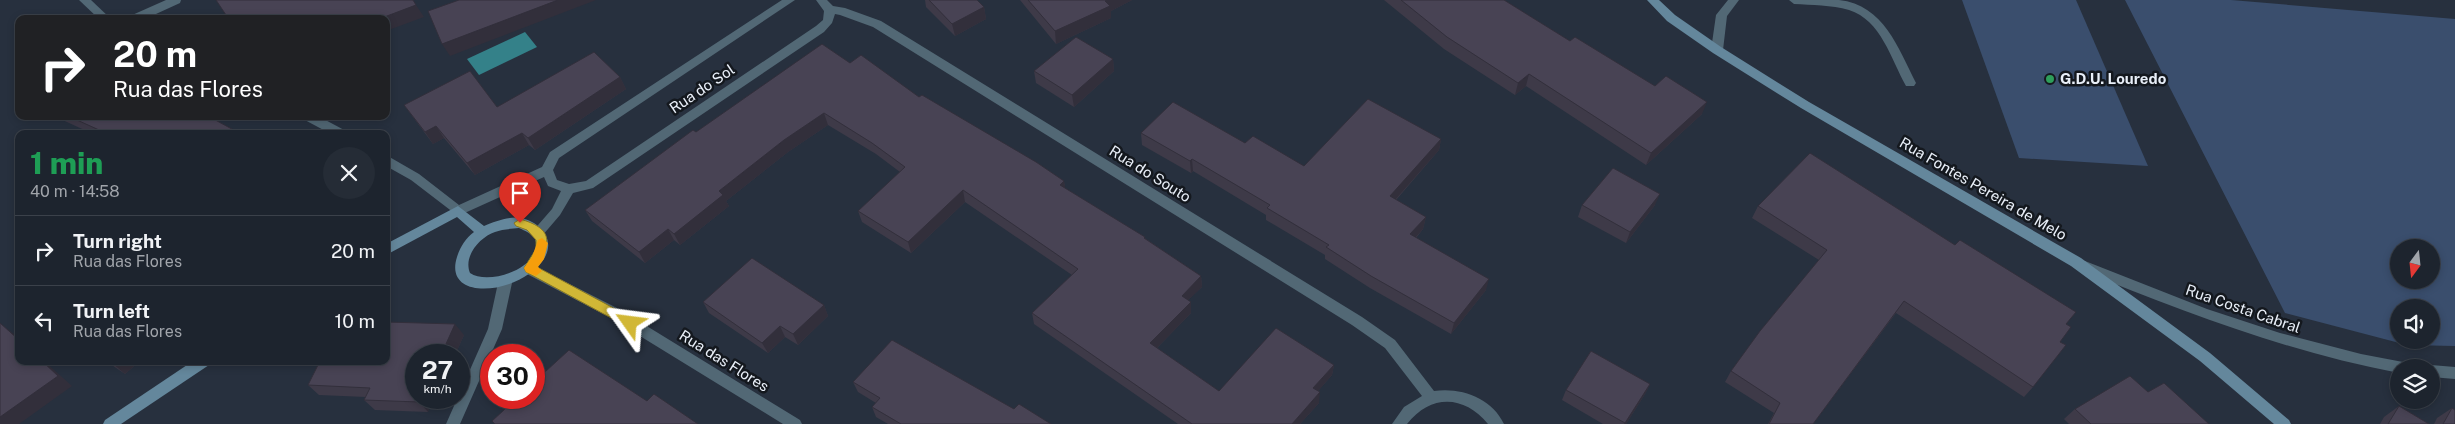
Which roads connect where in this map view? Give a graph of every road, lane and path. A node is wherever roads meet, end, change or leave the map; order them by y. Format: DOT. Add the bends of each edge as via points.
graph roads {
  1 [pos="84,0"];
  2 [pos="176,0"];
  3 [pos="790,0"];
  4 [pos="821,0"];
  5 [pos="1652,0"];
  6 [pos="1734,0"];
  7 [pos="1794,0"];
  8 [pos="830,10"];
  9 [pos="101,15"];
  10 [pos="143,15"];
  11 [pos="1717,50"];
  12 [pos="1910,83"];
  13 [pos="315,120"];
  14 [pos="334,130"];
  15 [pos="390,162"];
  16 [pos="547,170"];
  17 [pos="568,188"];
  18 [pos="458,211"];
  19 [pos="483,232"];
  20 [pos="538,232"];
  21 [pos="390,248"];
  22 [pos="2076,262"];
  23 [pos="530,268"];
  24 [pos="505,283"];
  25 [pos="198,365"];
  26 [pos="2390,366"];
  27 [pos="2440,372"];
  28 [pos="2455,373"];
  29 [pos="1430,397"];
  30 [pos="110,424"];
  31 [pos="453,424"];
  32 [pos="795,424"];
  33 [pos="1399,424"];
  34 [pos="1497,424"];
  35 [pos="2284,424"];
  1 -- 9 [label="street"];
  2 -- 10 [label="street"];
  3 -- 16 [label="street, Rua do Sol" via="554,155"];
  4 -- 8 [label="street"];
  5 -- 11 [label="street, Rua Fontes Pereira de Melo" via="1671,18"];
  6 -- 11 [label="street" via="1722,16"];
  7 -- 12 [label="street" via="1849,7 1872,17"];
  8 -- 17 [label="street, Rua do Sol" via="827,23 820,29 589,185"];
  8 -- 29 [label="street, Rua do Souto" via="877,24 1357,321 1390,344"];
  11 -- 22 [label="street, Rua Fontes Pereira de Melo" via="1805,105"];
  13 -- 14 [label="street"];
  15 -- 18 [label="street" via="415,177"];
  16 -- 17 [label="street" via="552,183"];
  16 -- 18 [label="street, Rua do Sol"];
  17 -- 20 [label="street" via="556,212"];
  18 -- 19 [label="street"];
  18 -- 21 [label="street, Rua do Sol"];
  19 -- 20 [label="street" via="495,226 520,223"];
  19 -- 24 [label="street" via="465,250 462,271 478,284"];
  20 -- 23 [label="street" via="542,249"];
  22 -- 26 [label="street, Rua Costa Cabral" via="2297,346"];
  22 -- 35 [label="street, Rua Fontes Pereira de Melo" via="2205,357"];
  23 -- 24 [label="street"];
  23 -- 32 [label="street, Rua das Flores" via="614,313"];
  24 -- 31 [label="street" via="495,329"];
  25 -- 30 [label="street"];
  27 -- 28 [label="street"];
  29 -- 33 [label="street" via="1416,404"];
  29 -- 34 [label="street" via="1446,395 1478,404"];
}
